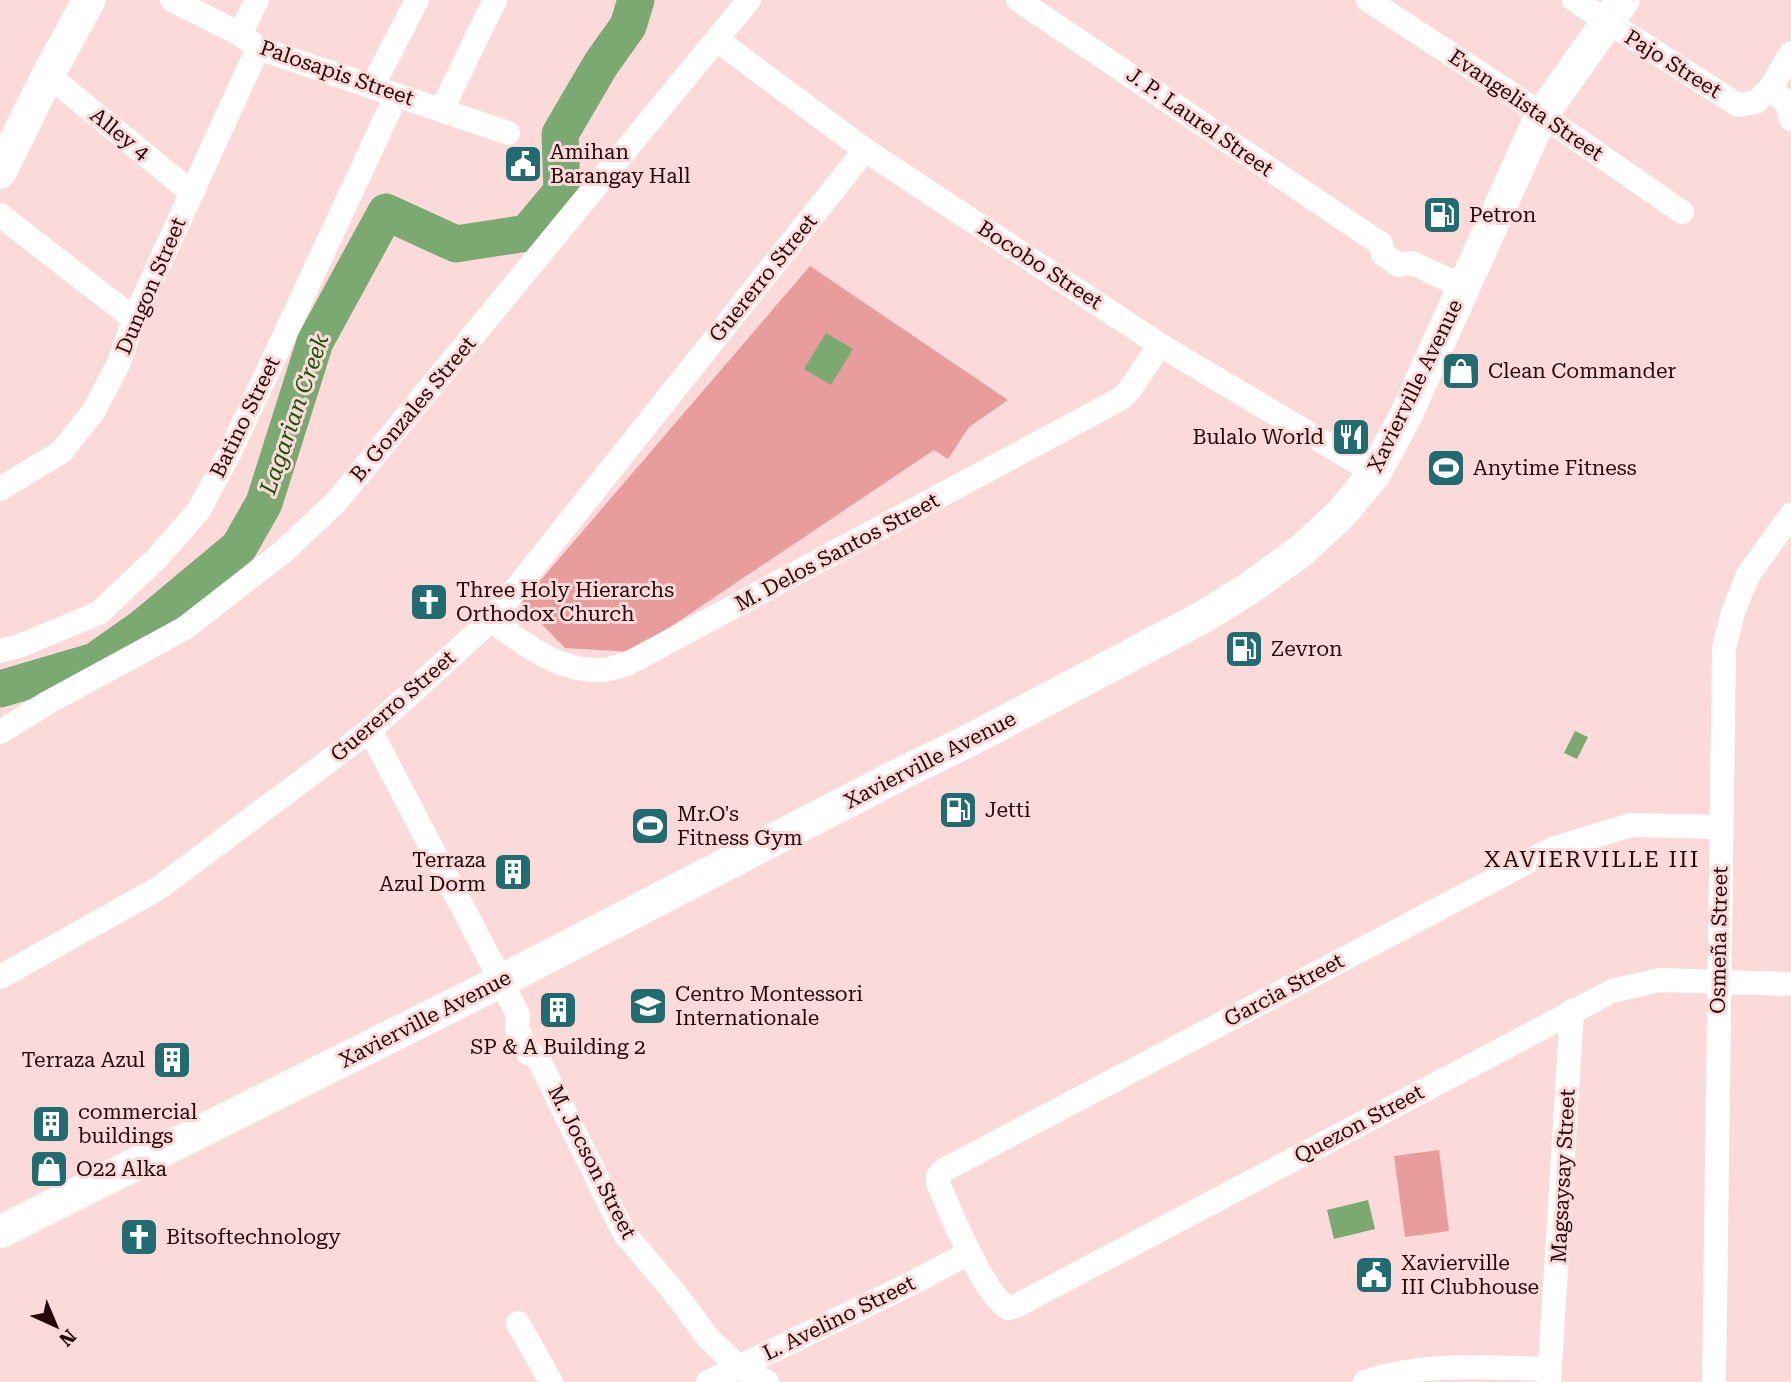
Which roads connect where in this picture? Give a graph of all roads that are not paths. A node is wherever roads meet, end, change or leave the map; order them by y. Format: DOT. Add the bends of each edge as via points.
graph roads {
  1 [pos="89,0"];
  2 [pos="172,0"];
  3 [pos="257,0"];
  4 [pos="417,0"];
  5 [pos="495,0"];
  6 [pos="749,0"];
  7 [pos="1018,0"];
  8 [pos="1368,0"];
  9 [pos="1574,0"];
  10 [pos="1615,11"];
  11 [pos="717,40"];
  12 [pos="249,41"];
  13 [pos="1791,53"];
  14 [pos="48,75"];
  15 [pos="372,87"];
  16 [pos="1771,87"];
  17 [pos="396,96"];
  18 [pos="442,109"];
  19 [pos="1541,116"];
  20 [pos="1791,119"];
  21 [pos="508,133"];
  22 [pos="865,150"];
  23 [pos="0,172"];
  24 [pos="192,193"];
  25 [pos="1682,212"];
  26 [pos="0,215"];
  27 [pos="1464,287"];
  28 [pos="134,319"];
  29 [pos="1160,345"];
  30 [pos="1375,473"];
  31 [pos="0,489"];
  32 [pos="1791,515"];
  33 [pos="491,621"];
  34 [pos="0,651"];
  35 [pos="370,730"];
  36 [pos="0,732"];
  37 [pos="1721,827"];
  38 [pos="0,977"];
  39 [pos="501,981"];
  40 [pos="1718,983"];
  41 [pos="1791,984"];
  42 [pos="1572,1011"];
  43 [pos="0,1232"];
  44 [pos="969,1253"];
  45 [pos="518,1323"];
  46 [pos="739,1367"];
  47 [pos="1550,1376"];
  48 [pos="551,1382"];
  49 [pos="708,1382"];
  50 [pos="767,1382"];
  51 [pos="1365,1382"];
  52 [pos="1714,1382"];
  1 -- 14 [label="main road"];
  2 -- 12 [label="street, Palosapis Street"];
  3 -- 12 [label="street, Dungon Street"];
  4 -- 15 [label="street"];
  5 -- 18 [label="street"];
  6 -- 11 [label="street, B. Gonzales Street"];
  7 -- 27 [label="street, J. P. Laurel Street" via="1381,244 1382,254 1399,265 1412,263"];
  8 -- 19 [label="street, Evangelista Street"];
  9 -- 10 [label="street, Pajo Street"];
  10 -- 16 [label="street, Pajo Street" via="1738,105 1756,102"];
  10 -- 19 [label="main road, Xavierville Avenue"];
  11 -- 22 [label="street, Bocobo Street"];
  11 -- 36 [label="street, B. Gonzales Street" via="336,502 284,551 185,628"];
  12 -- 15 [label="street, Palosapis Street"];
  12 -- 24 [label="street, Dungon Street"];
  13 -- 16 [label="street"];
  14 -- 23 [label="main road"];
  14 -- 24 [label="street, Alley 4"];
  15 -- 17 [label="street, Palosapis Street"];
  16 -- 20 [label="street" via="1787,104"];
  17 -- 18 [label="street, Palosapis Street"];
  17 -- 34 [label="street, Batino Street" via="199,510 99,613"];
  18 -- 21 [label="street, Palosapis Street"];
  19 -- 25 [label="street, Evangelista Street"];
  19 -- 27 [label="main road, Xavierville Avenue"];
  22 -- 29 [label="street, Bocobo Street"];
  22 -- 33 [label="street, Guererro Street"];
  24 -- 28 [label="street, Dungon Street"];
  26 -- 28 [label="street"];
  27 -- 30 [label="main road, Xavierville Avenue"];
  28 -- 31 [label="street, Dungon Street" via="119,363 93,412 61,452"];
  29 -- 30 [label="street, Bocobo Street"];
  29 -- 33 [label="street, M. Delos Santos Street" via="1120,399 627,664 601,671 579,669 544,657"];
  30 -- 39 [label="main road, Xavierville Avenue" via="1341,514 1301,551 1203,617"];
  32 -- 37 [label="street, Osmeña Street" via="1748,575 1724,648"];
  33 -- 35 [label="street, Guererro Street"];
  35 -- 38 [label="street, Guererro Street" via="159,888"];
  35 -- 39 [label="street, M. Jocson Street"];
  37 -- 40 [label="street, Osmeña Street"];
  37 -- 44 [label="street, Garcia Street" via="1631,825 1552,849 944,1170 938,1183"];
  39 -- 43 [label="main road, Xavierville Avenue"];
  39 -- 46 [label="street, M. Jocson Street" via="528,1053 538,1058 624,1233 709,1339"];
  40 -- 41 [label="street, Quezon Street"];
  40 -- 42 [label="street, Quezon Street" via="1659,980 1612,991"];
  40 -- 52 [label="street, Osmeña Street"];
  42 -- 44 [label="street, Quezon Street" via="1016,1306 1008,1308 999,1302"];
  42 -- 47 [label="street, Magsaysay Street"];
  44 -- 46 [label="street, L. Avelino Street"];
  45 -- 48 [label="street"];
  46 -- 49 [label="street, L. Avelino Street"];
  46 -- 50 [label="street, M. Jocson Street"];
  47 -- 51 [label="street" via="1434,1367 1398,1371"];
}
